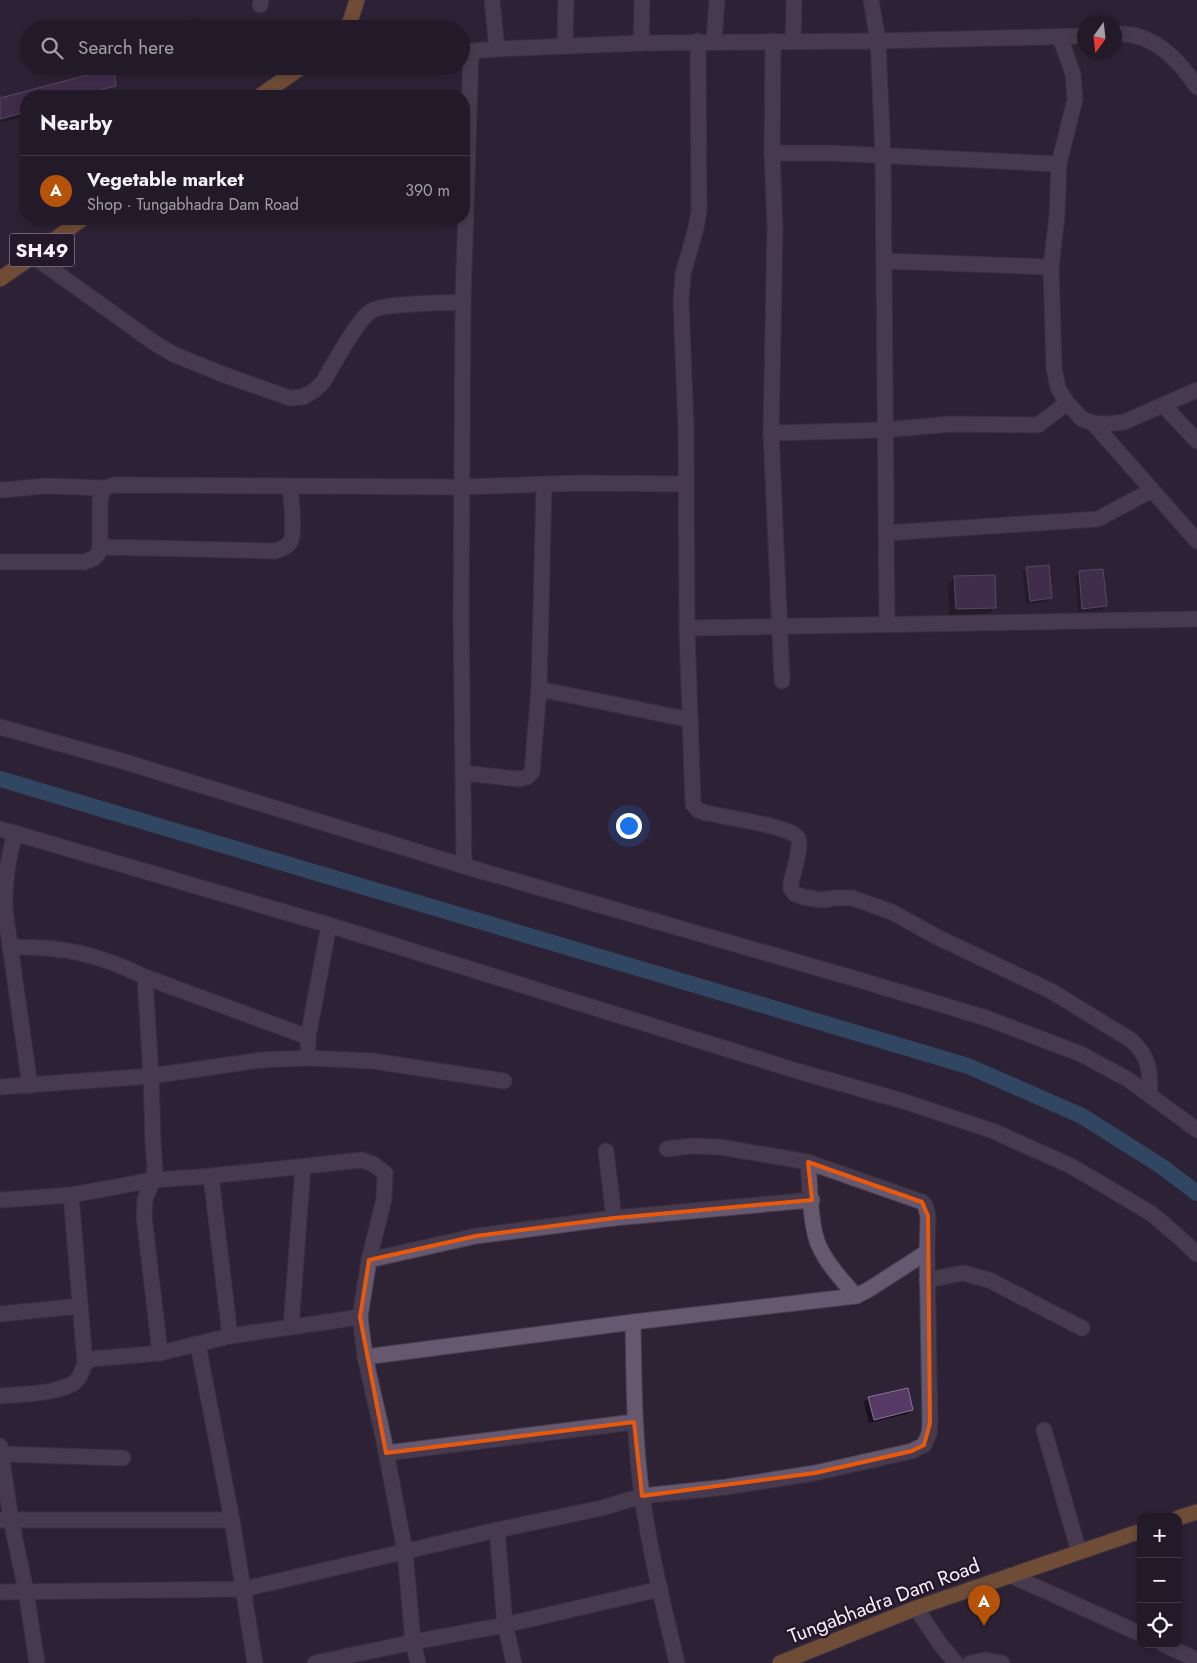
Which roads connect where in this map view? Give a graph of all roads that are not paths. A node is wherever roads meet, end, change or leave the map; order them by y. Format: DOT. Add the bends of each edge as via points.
graph roads {
  1 [pos="357,0"];
  2 [pos="492,0"];
  3 [pos="566,0"];
  4 [pos="642,0"];
  5 [pos="717,0"];
  6 [pos="794,0"];
  7 [pos="871,0"];
  8 [pos="351,20"];
  9 [pos="1122,33"];
  10 [pos="1077,36"];
  11 [pos="1060,37"];
  12 [pos="698,41"];
  13 [pos="794,41"];
  14 [pos="878,41"];
  15 [pos="714,42"];
  16 [pos="773,42"];
  17 [pos="641,43"];
  18 [pos="564,45"];
  19 [pos="496,49"];
  20 [pos="470,52"];
  21 [pos="290,75"];
  22 [pos="466,75"];
  23 [pos="1197,87"];
  24 [pos="269,90"];
  25 [pos="466,90"];
  26 [pos="772,153"];
  27 [pos="883,156"];
  28 [pos="1059,164"];
  29 [pos="74,225"];
  30 [pos="464,225"];
  31 [pos="33,256"];
  32 [pos="884,261"];
  33 [pos="1051,267"];
  34 [pos="0,279"];
  35 [pos="463,302"];
  36 [pos="1197,390"];
  37 [pos="1067,403"];
  38 [pos="1163,405"];
  39 [pos="1093,423"];
  40 [pos="886,430"];
  41 [pos="771,433"];
  42 [pos="1197,441"];
  43 [pos="686,484"];
  44 [pos="544,485"];
  45 [pos="290,486"];
  46 [pos="462,486"];
  47 [pos="105,488"];
  48 [pos="0,490"];
  49 [pos="1152,490"];
  50 [pos="886,533"];
  51 [pos="1197,541"];
  52 [pos="100,547"];
  53 [pos="0,562"];
  54 [pos="1197,619"];
  55 [pos="887,624"];
  56 [pos="780,626"];
  57 [pos="687,628"];
  58 [pos="782,681"];
  59 [pos="539,689"];
  60 [pos="691,720"];
  61 [pos="0,727"];
  62 [pos="463,773"];
  63 [pos="7,831"];
  64 [pos="464,866"];
  65 [pos="329,925"];
  66 [pos="10,947"];
  67 [pos="145,977"];
  68 [pos="308,1037"];
  69 [pos="308,1058"];
  70 [pos="152,1076"];
  71 [pos="504,1081"];
  72 [pos="30,1086"];
  73 [pos="0,1087"];
  74 [pos="1150,1095"];
  75 [pos="1197,1130"];
  76 [pos="667,1149"];
  77 [pos="606,1151"];
  78 [pos="808,1162"];
  79 [pos="303,1167"];
  80 [pos="211,1176"];
  81 [pos="153,1180"];
  82 [pos="71,1195"];
  83 [pos="0,1200"];
  84 [pos="812,1200"];
  85 [pos="614,1218"];
  86 [pos="927,1252"];
  87 [pos="1197,1254"];
  88 [pos="369,1260"];
  89 [pos="927,1280"];
  90 [pos="856,1296"];
  91 [pos="80,1306"];
  92 [pos="0,1314"];
  93 [pos="360,1318"];
  94 [pos="633,1322"];
  95 [pos="291,1328"];
  96 [pos="1082,1328"];
  97 [pos="230,1336"];
  98 [pos="198,1345"];
  99 [pos="160,1353"];
  100 [pos="365,1357"];
  101 [pos="85,1363"];
  102 [pos="0,1396"];
  103 [pos="634,1422"];
  104 [pos="1044,1430"];
  105 [pos="0,1451"];
  106 [pos="386,1453"];
  107 [pos="123,1458"];
  108 [pos="642,1496"];
  109 [pos="1197,1512"];
  110 [pos="1182,1517"];
  111 [pos="6,1520"];
  112 [pos="232,1520"];
  113 [pos="497,1530"];
  114 [pos="1137,1532"];
  115 [pos="405,1551"];
  116 [pos="1079,1552"];
  117 [pos="1010,1575"];
  118 [pos="244,1589"];
  119 [pos="660,1589"];
  120 [pos="26,1591"];
  121 [pos="0,1592"];
  122 [pos="916,1608"];
  123 [pos="505,1625"];
  124 [pos="1137,1632"];
  125 [pos="413,1642"];
  126 [pos="1172,1648"];
  127 [pos="1197,1660"];
  128 [pos="37,1663"];
  129 [pos="256,1663"];
  130 [pos="314,1663"];
  131 [pos="418,1663"];
  132 [pos="514,1663"];
  133 [pos="677,1663"];
  134 [pos="780,1663"];
  135 [pos="956,1663"];
  136 [pos="970,1663"];
  137 [pos="1002,1663"];
  1 -- 8 [label="main road"];
  2 -- 19 [label="street"];
  3 -- 18 [label="street"];
  4 -- 17 [label="street"];
  5 -- 15 [label="street"];
  6 -- 13 [label="street"];
  7 -- 14 [label="street"];
  9 -- 23 [label="street" via="1152,41 1166,51"];
  10 -- 11 [label="street"];
  11 -- 14 [label="street"];
  11 -- 28 [label="street" via="1074,74 1075,99"];
  12 -- 15 [label="street"];
  12 -- 17 [label="street"];
  12 -- 43 [label="street" via="699,211 683,274 681,301"];
  13 -- 14 [label="street"];
  13 -- 16 [label="street"];
  14 -- 27 [label="street"];
  15 -- 16 [label="street"];
  16 -- 26 [label="street"];
  17 -- 18 [label="street"];
  18 -- 19 [label="street"];
  19 -- 20 [label="street"];
  21 -- 24 [label="main road"];
  22 -- 25 [label="street"];
  26 -- 27 [label="street"];
  26 -- 41 [label="street" via="775,228"];
  27 -- 28 [label="street"];
  27 -- 32 [label="street"];
  28 -- 33 [label="street"];
  29 -- 31 [label="main road, SH49"];
  30 -- 35 [label="street"];
  31 -- 34 [label="main road, SH49"];
  31 -- 35 [label="street" via="173,354 290,398 303,397 323,382 361,320 371,311 386,306"];
  32 -- 33 [label="street"];
  32 -- 40 [label="street"];
  33 -- 37 [label="street" via="1054,368 1058,388"];
  35 -- 46 [label="street"];
  36 -- 38 [label="street"];
  37 -- 39 [label="street" via="1082,418"];
  37 -- 40 [label="street" via="1038,425 950,424"];
  38 -- 39 [label="street" via="1124,422"];
  38 -- 42 [label="street"];
  39 -- 49 [label="street"];
  40 -- 41 [label="street"];
  40 -- 50 [label="street"];
  41 -- 56 [label="street"];
  43 -- 44 [label="street"];
  43 -- 57 [label="street"];
  44 -- 46 [label="street"];
  44 -- 59 [label="street"];
  45 -- 46 [label="street"];
  45 -- 47 [label="street" via="114,485"];
  45 -- 52 [label="street" via="291,541 274,551"];
  46 -- 62 [label="street"];
  47 -- 48 [label="street" via="46,486"];
  47 -- 52 [label="street" via="100,501"];
  49 -- 50 [label="street" via="1098,519"];
  49 -- 51 [label="street"];
  50 -- 55 [label="street"];
  52 -- 53 [label="street" via="93,559 84,562"];
  54 -- 55 [label="street"];
  55 -- 56 [label="street"];
  56 -- 57 [label="street"];
  56 -- 58 [label="street"];
  57 -- 60 [label="street"];
  59 -- 60 [label="street"];
  59 -- 62 [label="street" via="532,772 528,777 519,779"];
  60 -- 74 [label="street" via="694,804 706,813 795,834 799,845 791,883 795,894 823,900 852,898 892,912 1050,991 1139,1048 1150,1070"];
  61 -- 64 [label="street"];
  62 -- 64 [label="street"];
  63 -- 65 [label="street"];
  63 -- 66 [label="street" via="8,861 4,890"];
  64 -- 74 [label="street" via="986,1018 1081,1054"];
  65 -- 68 [label="street"];
  65 -- 87 [label="street" via="993,1131 1071,1166 1152,1214"];
  66 -- 67 [label="street" via="39,946 79,952"];
  66 -- 72 [label="street"];
  67 -- 68 [label="street"];
  67 -- 70 [label="street"];
  68 -- 69 [label="street"];
  69 -- 70 [label="street" via="261,1060"];
  69 -- 71 [label="street" via="372,1061"];
  70 -- 72 [label="street"];
  70 -- 81 [label="street"];
  72 -- 73 [label="street"];
  74 -- 75 [label="street"];
  76 -- 78 [label="street" via="720,1147"];
  77 -- 85 [label="street"];
  78 -- 84 [label="street"];
  78 -- 86 [label="street" via="922,1202 928,1216"];
  79 -- 80 [label="street"];
  79 -- 88 [label="street" via="362,1160 384,1173 384,1199"];
  79 -- 95 [label="street"];
  80 -- 81 [label="street"];
  80 -- 97 [label="street"];
  81 -- 82 [label="street"];
  81 -- 99 [label="street" via="145,1200 144,1216"];
  82 -- 83 [label="street"];
  82 -- 91 [label="street"];
  84 -- 85 [label="street"];
  84 -- 90 [label="street" via="814,1233 819,1247"];
  85 -- 88 [label="street" via="476,1236"];
  86 -- 89 [label="street"];
  86 -- 90 [label="street"];
  88 -- 93 [label="street"];
  89 -- 96 [label="street" via="964,1273 989,1280"];
  89 -- 108 [label="street" via="930,1423 924,1445 912,1452 815,1473 726,1488"];
  90 -- 94 [label="street"];
  91 -- 92 [label="street"];
  91 -- 101 [label="street"];
  93 -- 95 [label="street"];
  93 -- 100 [label="street"];
  94 -- 100 [label="street"];
  94 -- 103 [label="street"];
  95 -- 97 [label="street"];
  97 -- 98 [label="street"];
  98 -- 99 [label="street"];
  98 -- 112 [label="street"];
  99 -- 101 [label="street" via="96,1358"];
  100 -- 106 [label="street"];
  101 -- 102 [label="street" via="74,1383 55,1390"];
  103 -- 106 [label="street"];
  103 -- 108 [label="street"];
  104 -- 116 [label="street"];
  105 -- 107 [label="street"];
  105 -- 111 [label="street"];
  106 -- 115 [label="street"];
  108 -- 113 [label="street" via="602,1508"];
  108 -- 119 [label="street"];
  109 -- 110 [label="main road"];
  111 -- 112 [label="street"];
  111 -- 120 [label="street"];
  112 -- 118 [label="street"];
  113 -- 115 [label="street"];
  113 -- 123 [label="street"];
  114 -- 116 [label="main road"];
  115 -- 118 [label="street"];
  115 -- 125 [label="street"];
  116 -- 117 [label="main road"];
  117 -- 122 [label="main road, Tungabhadra Dam Road"];
  117 -- 124 [label="street, Tungabhadra Dam Road"];
  118 -- 120 [label="street"];
  118 -- 129 [label="street"];
  119 -- 123 [label="street"];
  119 -- 133 [label="street"];
  120 -- 121 [label="street"];
  120 -- 128 [label="street"];
  122 -- 134 [label="main road, Tungabhadra Dam Road"];
  122 -- 135 [label="street"];
  123 -- 125 [label="street"];
  123 -- 132 [label="street"];
  125 -- 130 [label="street"];
  125 -- 131 [label="street"];
  126 -- 127 [label="street"];
  136 -- 137 [label="street" via="986,1660"];
}
